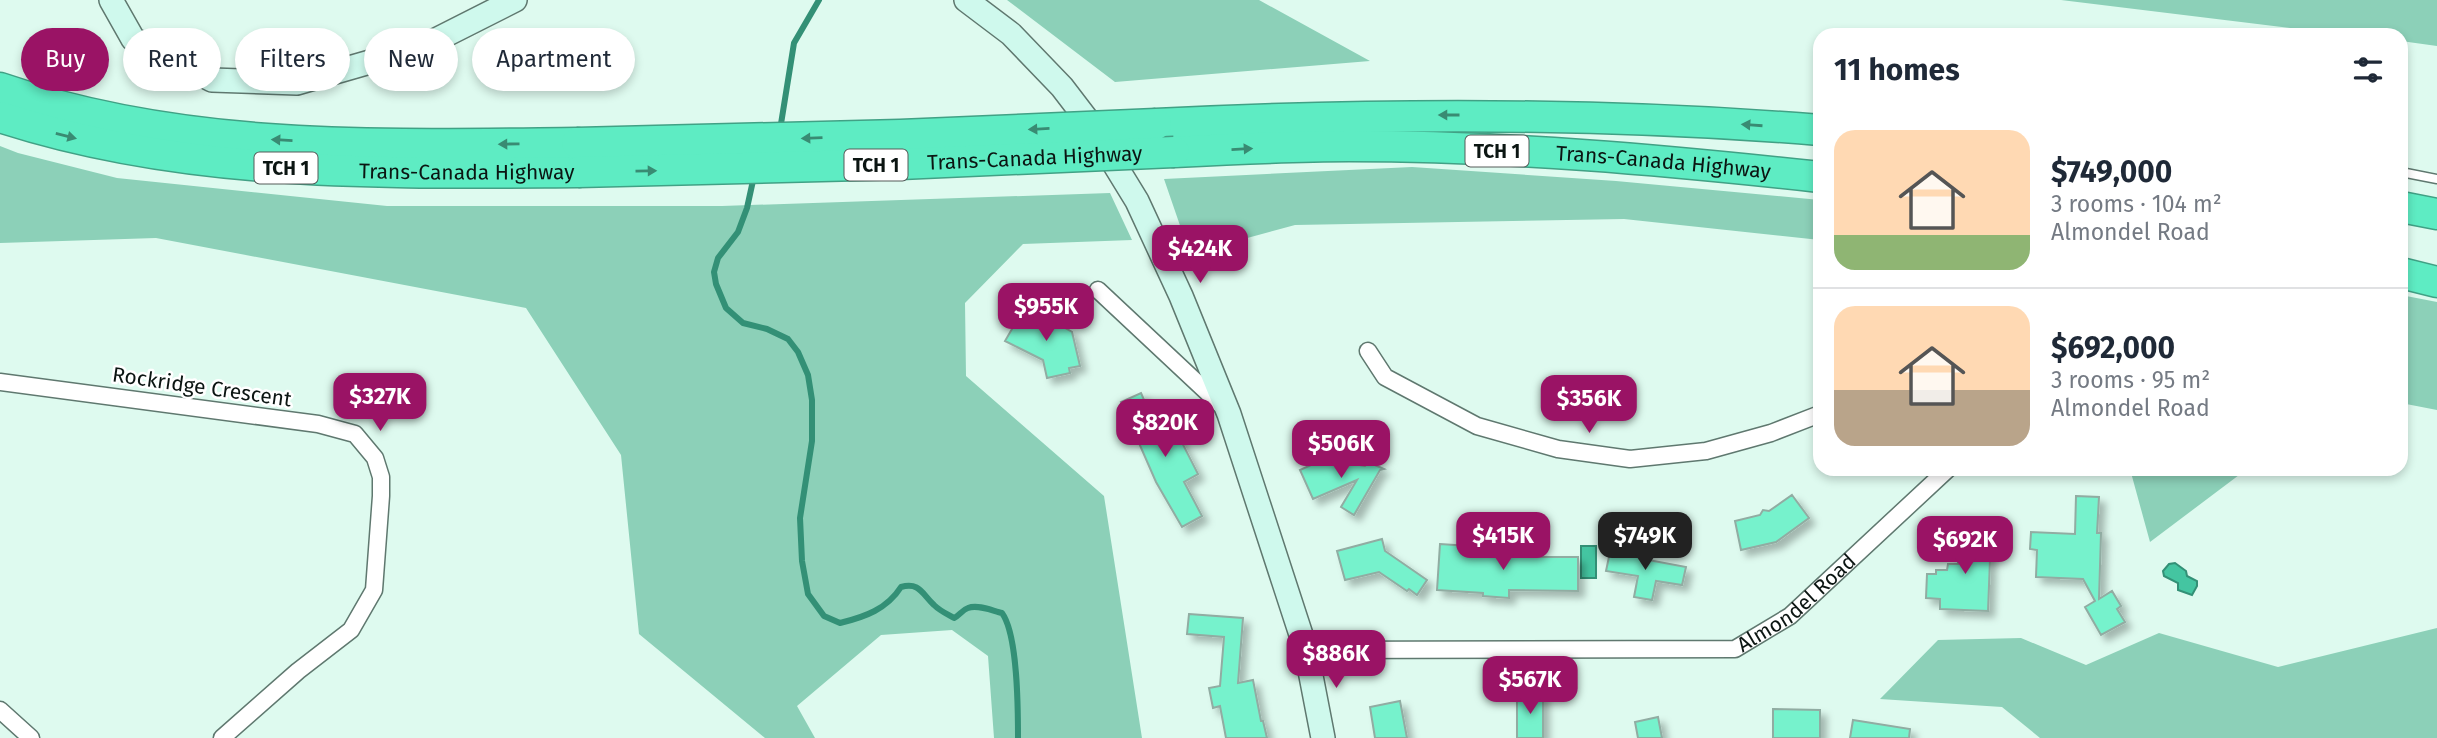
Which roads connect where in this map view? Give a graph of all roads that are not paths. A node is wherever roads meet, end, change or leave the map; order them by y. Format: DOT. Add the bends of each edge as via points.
graph roads {
  1 [pos="111,0"];
  2 [pos="516,0"];
  3 [pos="966,0"];
  4 [pos="0,88"];
  5 [pos="0,117"];
  6 [pos="1813,130"];
  7 [pos="578,158"];
  8 [pos="2408,173"];
  9 [pos="1813,176"];
  10 [pos="2437,179"];
  11 [pos="2408,208"];
  12 [pos="2437,214"];
  13 [pos="2408,275"];
  14 [pos="2437,282"];
  15 [pos="1098,290"];
  16 [pos="1368,351"];
  17 [pos="0,382"];
  18 [pos="1230,414"];
  19 [pos="1813,417"];
  20 [pos="1940,476"];
  21 [pos="1306,650"];
  22 [pos="0,710"];
  23 [pos="31,738"];
  24 [pos="222,738"];
  25 [pos="1323,738"];
  1 -- 2 [label="street" via="133,40 212,80 297,83 422,47"];
  3 -- 18 [label="street" via="1038,59 1114,161 1159,247"];
  7 -- 4 [label="highway, Trans-Canada Highway / TCH 1, one-way" via="229,137 122,120"];
  5 -- 7 [label="highway, Trans-Canada Highway / TCH 1, one-way" via="116,148 227,164 403,173"];
  6 -- 7 [label="highway, Trans-Canada Highway / TCH 1, one-way, bridge" via="1517,115 1348,116 887,136"];
  7 -- 9 [label="highway, Trans-Canada Highway / TCH 1, one-way, bridge" via="901,164 1336,146 1675,163"];
  8 -- 10 [label="lane"];
  11 -- 12 [label="highway"];
  13 -- 14 [label="highway"];
  15 -- 18 [label="street"];
  16 -- 19 [label="street" via="1385,377 1477,426 1570,451 1630,459 1706,451"];
  17 -- 24 [label="street, Rockridge Crescent" via="318,424 355,434 375,458 381,477 374,590 363,611 351,630"];
  18 -- 21 [label="street"];
  20 -- 21 [label="street, Almondel Road" via="1790,616 1735,649"];
  21 -- 25 [label="street"];
  22 -- 23 [label="street"];
}
